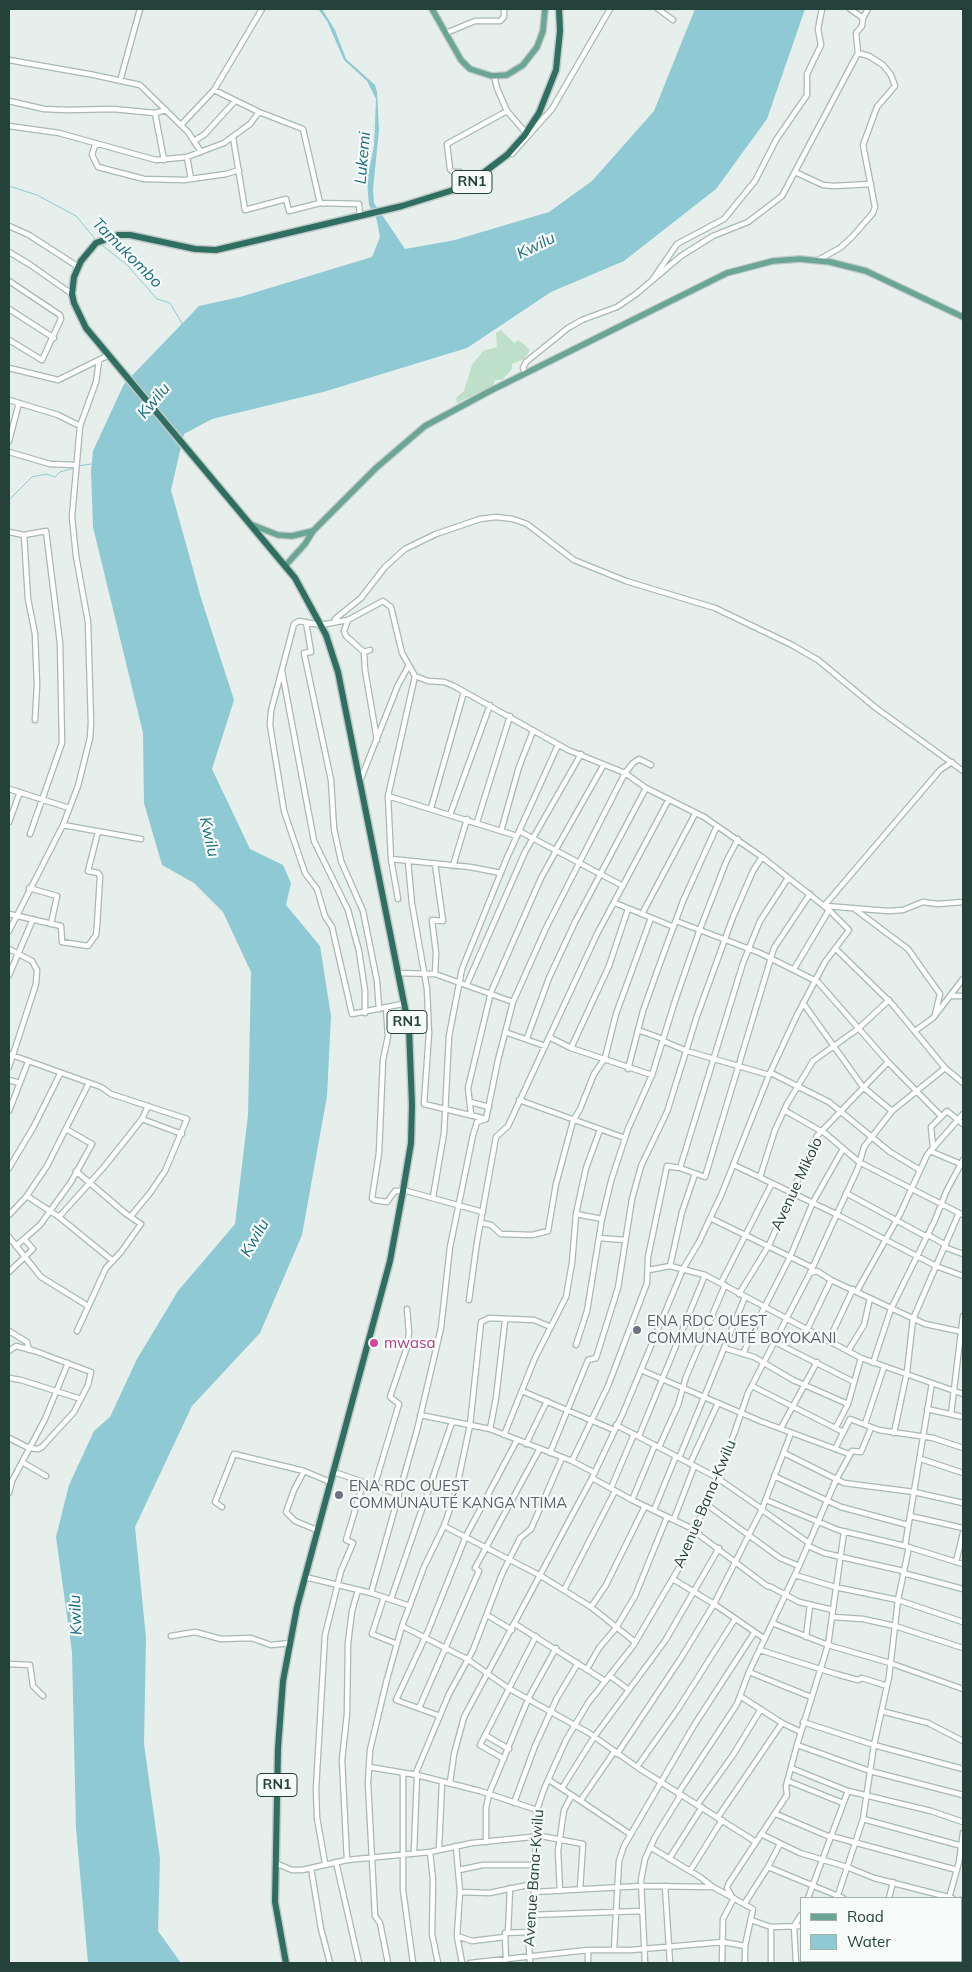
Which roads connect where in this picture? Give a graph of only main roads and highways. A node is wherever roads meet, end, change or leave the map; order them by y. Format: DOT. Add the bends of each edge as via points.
graph roads {
  1 [pos="432,9"];
  2 [pos="545,9"];
  3 [pos="560,9"];
  4 [pos="963,317"];
  5 [pos="250,523"];
  6 [pos="312,531"];
  7 [pos="285,566"];
  8 [pos="286,1963"];
  1 -- 2 [label="main road" via="460,60 470,69 494,76 507,75 523,65 542,31"];
  3 -- 5 [label="highway, RN1" via="556,70 539,113 498,164 466,186 402,206 216,250 118,235 96,243 77,266 72,294 86,328"];
  4 -- 6 [label="main road" via="866,271 818,260 773,261 727,273 425,426 376,468"];
  5 -- 6 [label="main road" via="278,535 292,536"];
  5 -- 7 [label="highway, RN1"];
  6 -- 7 [label="main road"];
  7 -- 8 [label="highway, RN1" via="309,601 334,654 409,1028 412,1096 411,1143 390,1261 305,1577 283,1681 278,1748 276,1902"];
}
